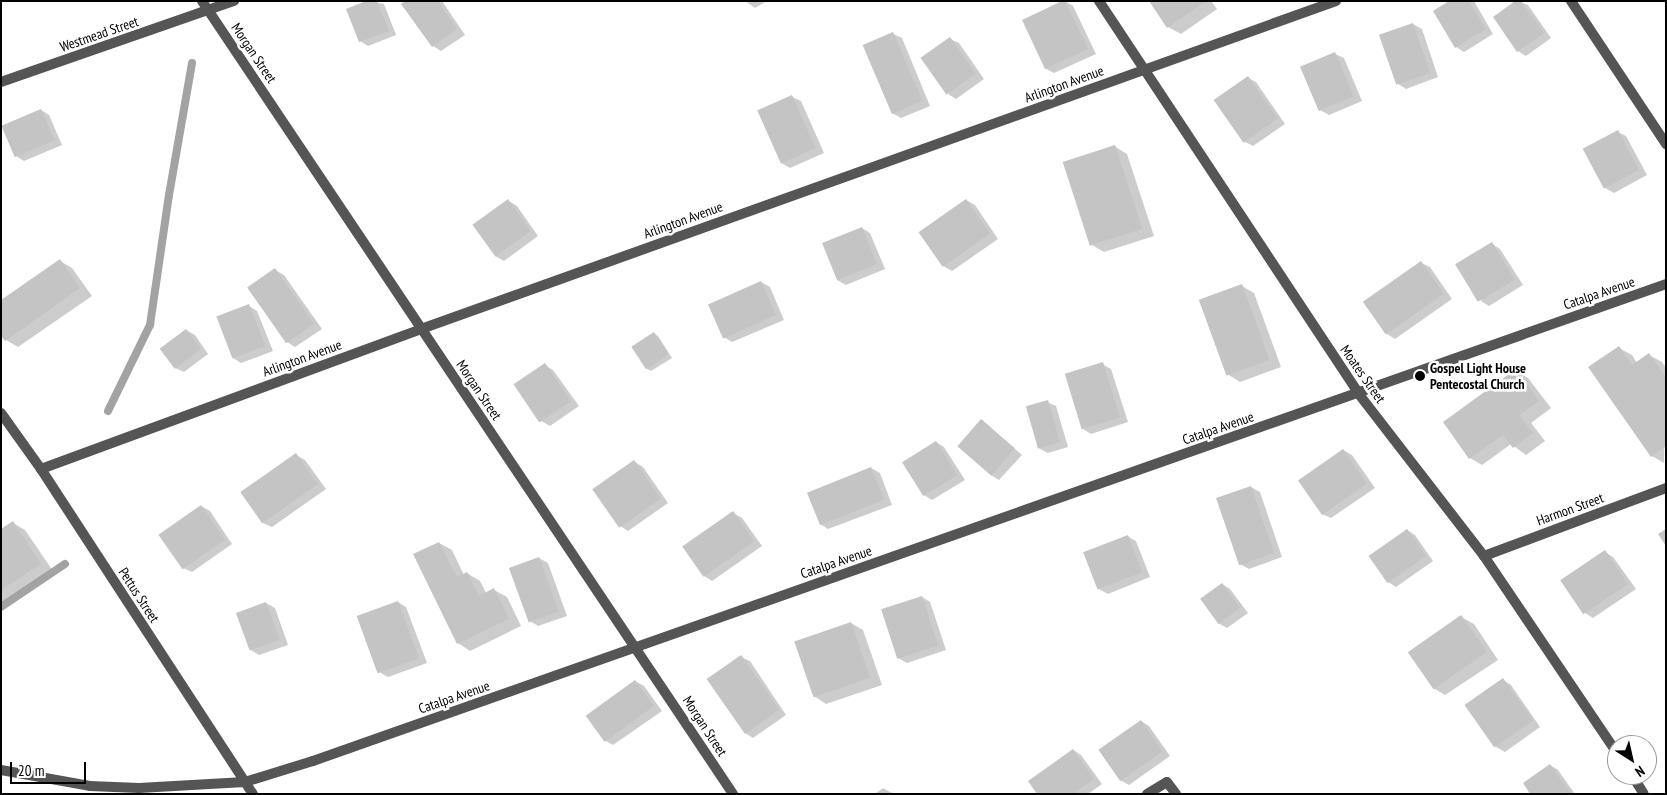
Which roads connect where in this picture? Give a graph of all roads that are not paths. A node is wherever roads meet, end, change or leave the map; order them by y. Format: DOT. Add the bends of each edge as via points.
graph roads {
  1 [pos="234,1"];
  2 [pos="1099,1"];
  3 [pos="1336,1"];
  4 [pos="1571,1"];
  5 [pos="205,6"];
  6 [pos="1144,69"];
  7 [pos="1,82"];
  8 [pos="1666,144"];
  9 [pos="1666,284"];
  10 [pos="421,329"];
  11 [pos="1358,393"];
  12 [pos="1,413"];
  13 [pos="41,469"];
  14 [pos="1666,488"];
  15 [pos="1484,556"];
  16 [pos="636,647"];
  17 [pos="1607,738"];
  18 [pos="1,770"];
  19 [pos="245,782"];
  20 [pos="253,794"];
  21 [pos="733,794"];
  22 [pos="1148,794"];
  23 [pos="1176,794"];
  1 -- 5 [label="street, Westmead Street"];
  2 -- 6 [label="street, Moates Street"];
  3 -- 6 [label="street, Arlington Avenue"];
  4 -- 8 [label="street"];
  5 -- 7 [label="street, Westmead Street"];
  5 -- 10 [label="street, Morgan Street"];
  6 -- 10 [label="street, Arlington Avenue"];
  6 -- 11 [label="street, Moates Street"];
  9 -- 11 [label="street, Catalpa Avenue"];
  10 -- 13 [label="street, Arlington Avenue"];
  10 -- 16 [label="street, Morgan Street"];
  11 -- 15 [label="street, Moates Street"];
  11 -- 16 [label="street, Catalpa Avenue"];
  12 -- 13 [label="street, Pettus Street"];
  13 -- 19 [label="street, Pettus Street"];
  14 -- 15 [label="street, Harmon Street"];
  15 -- 17 [label="street, Moates Street"];
  16 -- 19 [label="street, Catalpa Avenue"];
  16 -- 21 [label="street, Morgan Street"];
  18 -- 19 [label="street, Catalpa Avenue" via="90,786 139,788"];
  19 -- 20 [label="street, Pettus Street"];
  22 -- 23 [label="street" via="1167,782"];
}
